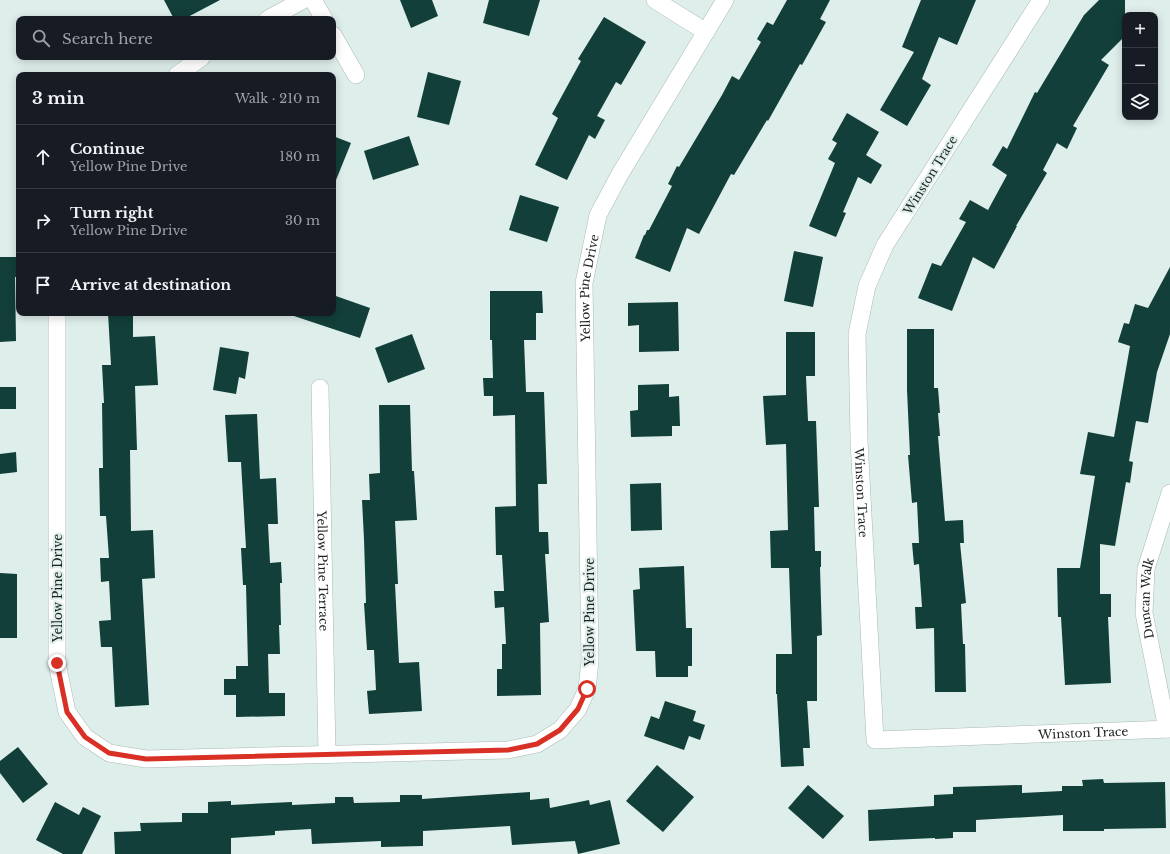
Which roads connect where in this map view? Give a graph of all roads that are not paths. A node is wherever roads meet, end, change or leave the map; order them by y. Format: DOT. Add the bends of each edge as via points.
graph roads {
  1 [pos="303,0"];
  2 [pos="313,0"];
  3 [pos="655,0"];
  4 [pos="725,0"];
  5 [pos="1041,0"];
  6 [pos="274,16"];
  7 [pos="322,16"];
  8 [pos="706,32"];
  9 [pos="336,40"];
  10 [pos="198,60"];
  11 [pos="181,72"];
  12 [pos="356,75"];
  13 [pos="57,316"];
  14 [pos="320,388"];
  15 [pos="1170,493"];
  16 [pos="1168,729"];
  17 [pos="327,754"];
  1 -- 6 [label="street"];
  2 -- 7 [label="street"];
  3 -- 8 [label="street"];
  4 -- 8 [label="street, Yellow Pine Drive"];
  5 -- 16 [label="street, Winston Trace" via="885,245 867,286 857,334 859,440 875,740"];
  8 -- 17 [label="street, Yellow Pine Drive" via="598,215 584,283 590,661 587,689 578,709 560,730 543,741 508,750"];
  9 -- 12 [label="street"];
  10 -- 11 [label="street"];
  13 -- 17 [label="street, Yellow Pine Drive" via="57,663 67,712 85,737 109,753 146,759"];
  14 -- 17 [label="street, Yellow Pine Terrace"];
  15 -- 16 [label="street, Duncan Walk" via="1146,569 1144,613"];
}
